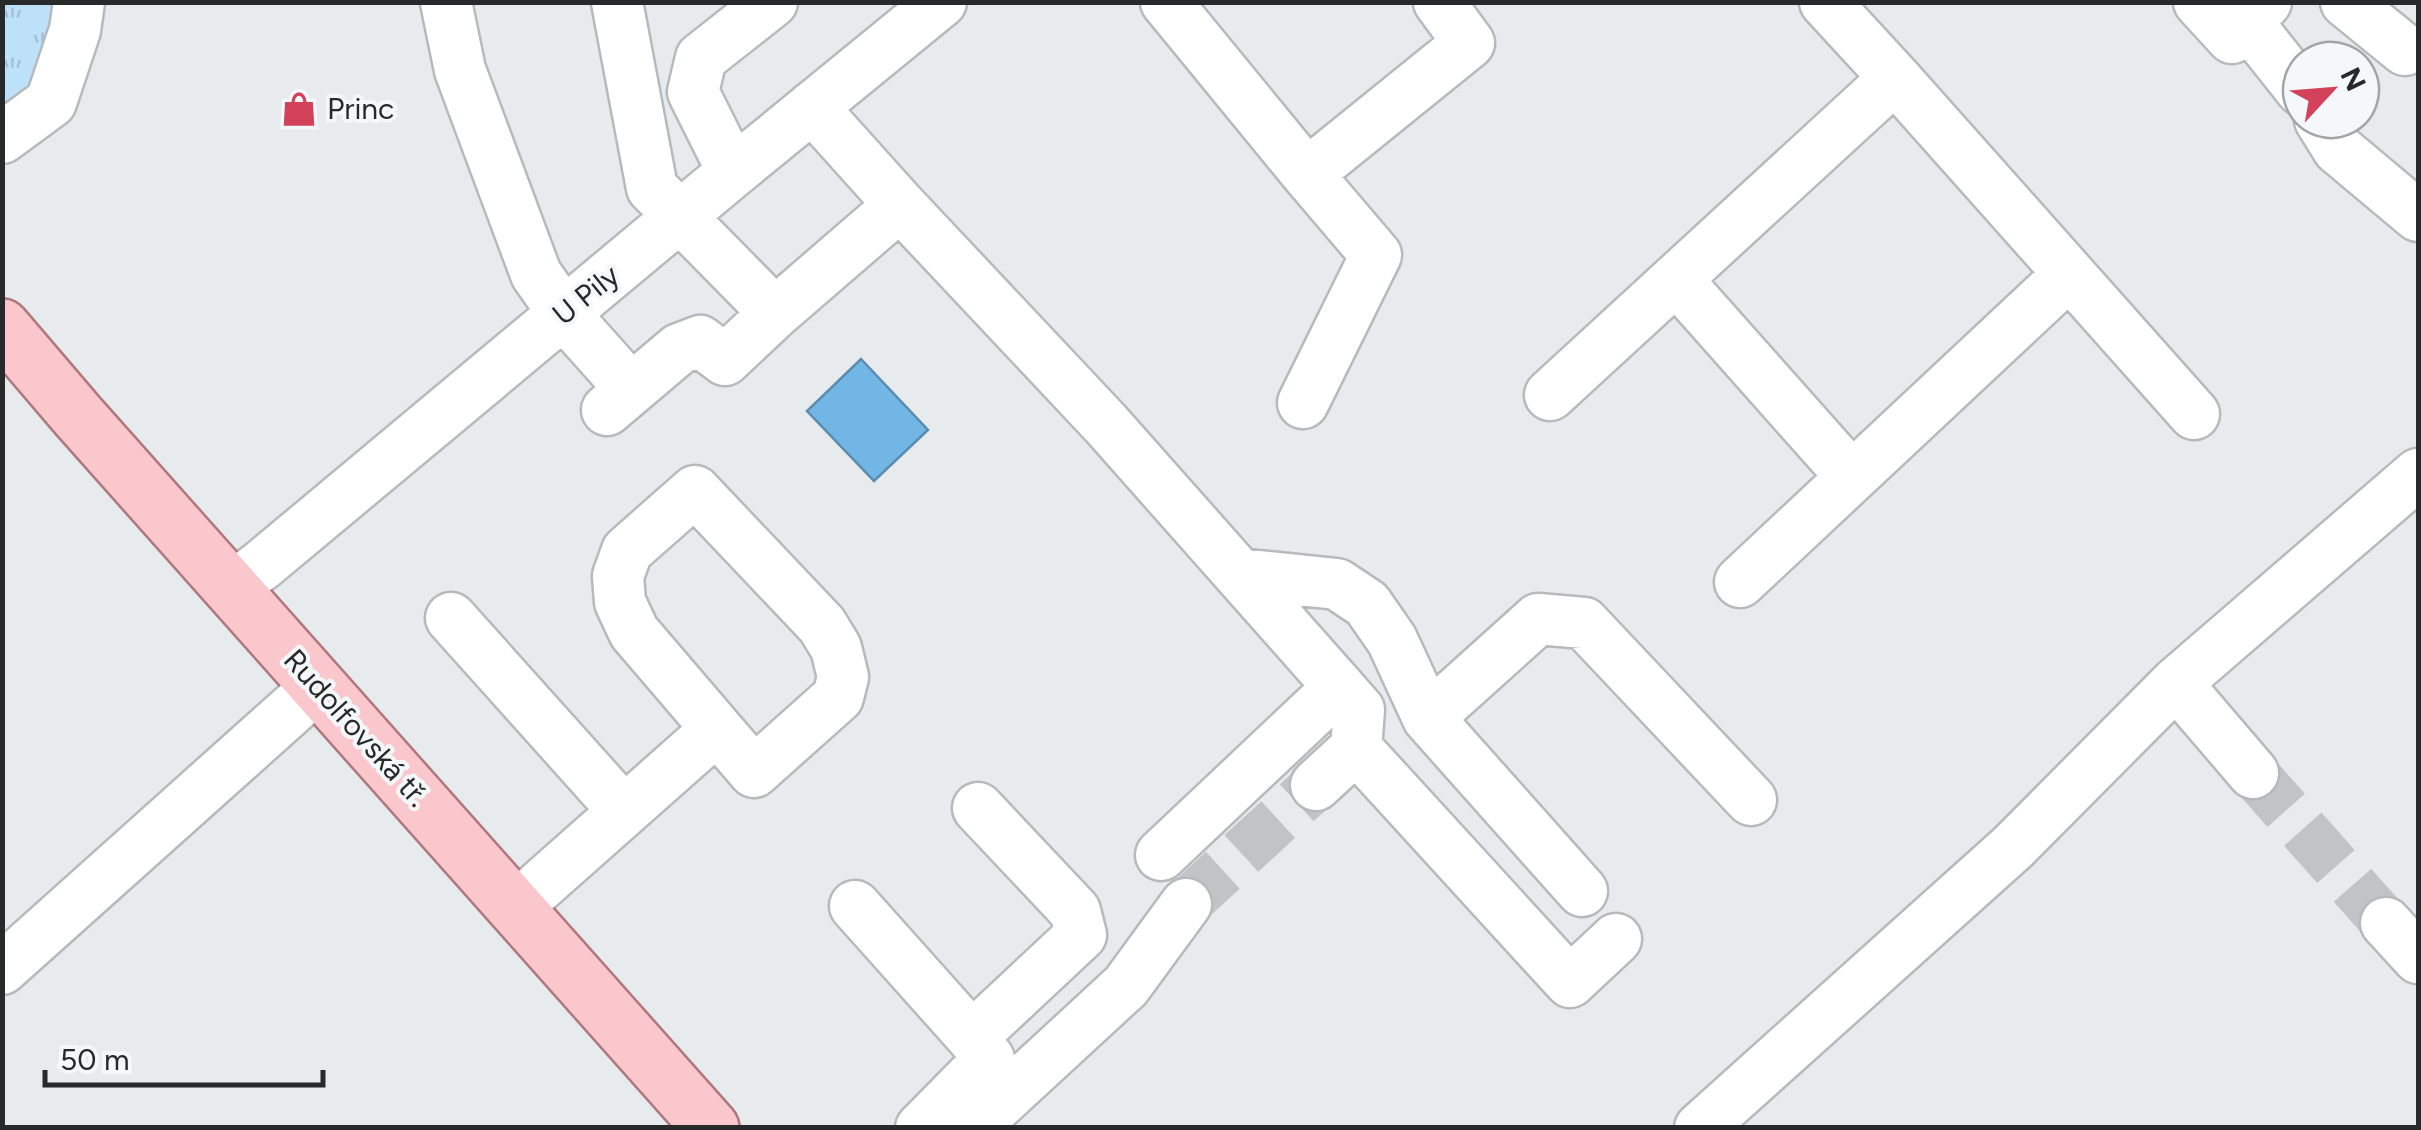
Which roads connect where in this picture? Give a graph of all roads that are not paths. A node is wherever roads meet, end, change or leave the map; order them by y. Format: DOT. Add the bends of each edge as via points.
graph roads {
  1 [pos="79,2"];
  2 [pos="446,2"];
  3 [pos="617,2"];
  4 [pos="772,2"];
  5 [pos="1166,2"];
  6 [pos="1439,2"];
  7 [pos="1825,2"];
  8 [pos="2200,2"];
  9 [pos="2346,2"];
  10 [pos="934,4"];
  11 [pos="2256,12"];
  12 [pos="2406,50"];
  13 [pos="2281,55"];
  14 [pos="1895,78"];
  15 [pos="812,107"];
  16 [pos="2,138"];
  17 [pos="2332,140"];
  18 [pos="733,172"];
  19 [pos="1307,174"];
  20 [pos="900,205"];
  21 [pos="2418,216"];
  22 [pos="680,218"];
  23 [pos="2070,274"];
  24 [pos="1676,280"];
  25 [pos="775,313"];
  26 [pos="564,314"];
  27 [pos="2,327"];
  28 [pos="1550,396"];
  29 [pos="1303,403"];
  30 [pos="2194,414"];
  31 [pos="2418,474"];
  32 [pos="1851,476"];
  33 [pos="1240,574"];
  34 [pos="1740,582"];
  35 [pos="231,588"];
  36 [pos="451,618"];
  37 [pos="2176,682"];
  38 [pos="318,686"];
  39 [pos="1339,686"];
  40 [pos="1428,718"];
  41 [pos="716,729"];
  42 [pos="1356,748"];
  43 [pos="2253,773"];
  44 [pos="1316,785"];
  45 [pos="1750,800"];
  46 [pos="978,808"];
  47 [pos="624,811"];
  48 [pos="1162,855"];
  49 [pos="1582,891"];
  50 [pos="1186,904"];
  51 [pos="855,906"];
  52 [pos="515,908"];
  53 [pos="1616,939"];
  54 [pos="2,970"];
  55 [pos="972,1038"];
  56 [pos="711,1128"];
  57 [pos="921,1128"];
  58 [pos="972,1128"];
  59 [pos="1700,1128"];
  1 -- 16 [label="street" via="51,102"];
  2 -- 26 [label="street" via="460,70 536,274"];
  3 -- 22 [label="street" via="652,188"];
  4 -- 18 [label="street" via="702,58 693,92"];
  5 -- 19 [label="street"];
  6 -- 19 [label="street" via="1469,43"];
  7 -- 14 [label="street"];
  8 -- 11 [label="street" via="2232,38"];
  9 -- 12 [label="street"];
  10 -- 15 [label="street, U Pily"];
  11 -- 13 [label="street"];
  14 -- 23 [label="street"];
  14 -- 24 [label="street"];
  15 -- 18 [label="street, U Pily"];
  15 -- 20 [label="street"];
  17 -- 21 [label="street"];
  18 -- 22 [label="street, U Pily"];
  19 -- 29 [label="street" via="1376,255"];
  20 -- 25 [label="street"];
  20 -- 33 [label="street"];
  22 -- 25 [label="street"];
  22 -- 26 [label="street, U Pily"];
  23 -- 30 [label="street"];
  23 -- 32 [label="street"];
  24 -- 28 [label="street"];
  24 -- 32 [label="street"];
  25 -- 26 [label="street" via="726,360 700,341 679,349 619,400"];
  26 -- 35 [label="street, U Pily"];
  27 -- 35 [label="main road, Rudolfovská tř."];
  31 -- 37 [label="street"];
  32 -- 34 [label="street"];
  33 -- 39 [label="street"];
  33 -- 40 [label="street" via="1337,584 1366,604 1392,640"];
  35 -- 38 [label="main road, Rudolfovská tř."];
  36 -- 47 [label="street"];
  37 -- 43 [label="street"];
  37 -- 59 [label="street" via="2013,847"];
  38 -- 52 [label="main road, Rudolfovská tř."];
  38 -- 54 [label="street"];
  39 -- 42 [label="street" via="1358,710"];
  39 -- 48 [label="street"];
  40 -- 45 [label="street" via="1538,619 1584,623"];
  40 -- 49 [label="street"];
  41 -- 41 [label="street" via="634,632 620,602 618,576 627,551 695,491 822,626 843,676 838,697 754,772"];
  41 -- 47 [label="street"];
  42 -- 44 [label="street"];
  42 -- 53 [label="street" via="1570,982"];
  46 -- 55 [label="street" via="1075,911 1080,935"];
  47 -- 52 [label="street"];
  50 -- 58 [label="street" via="1126,986"];
  51 -- 55 [label="street"];
  52 -- 56 [label="main road, Rudolfovská tř."];
  55 -- 57 [label="street" via="989,1059"];
}
